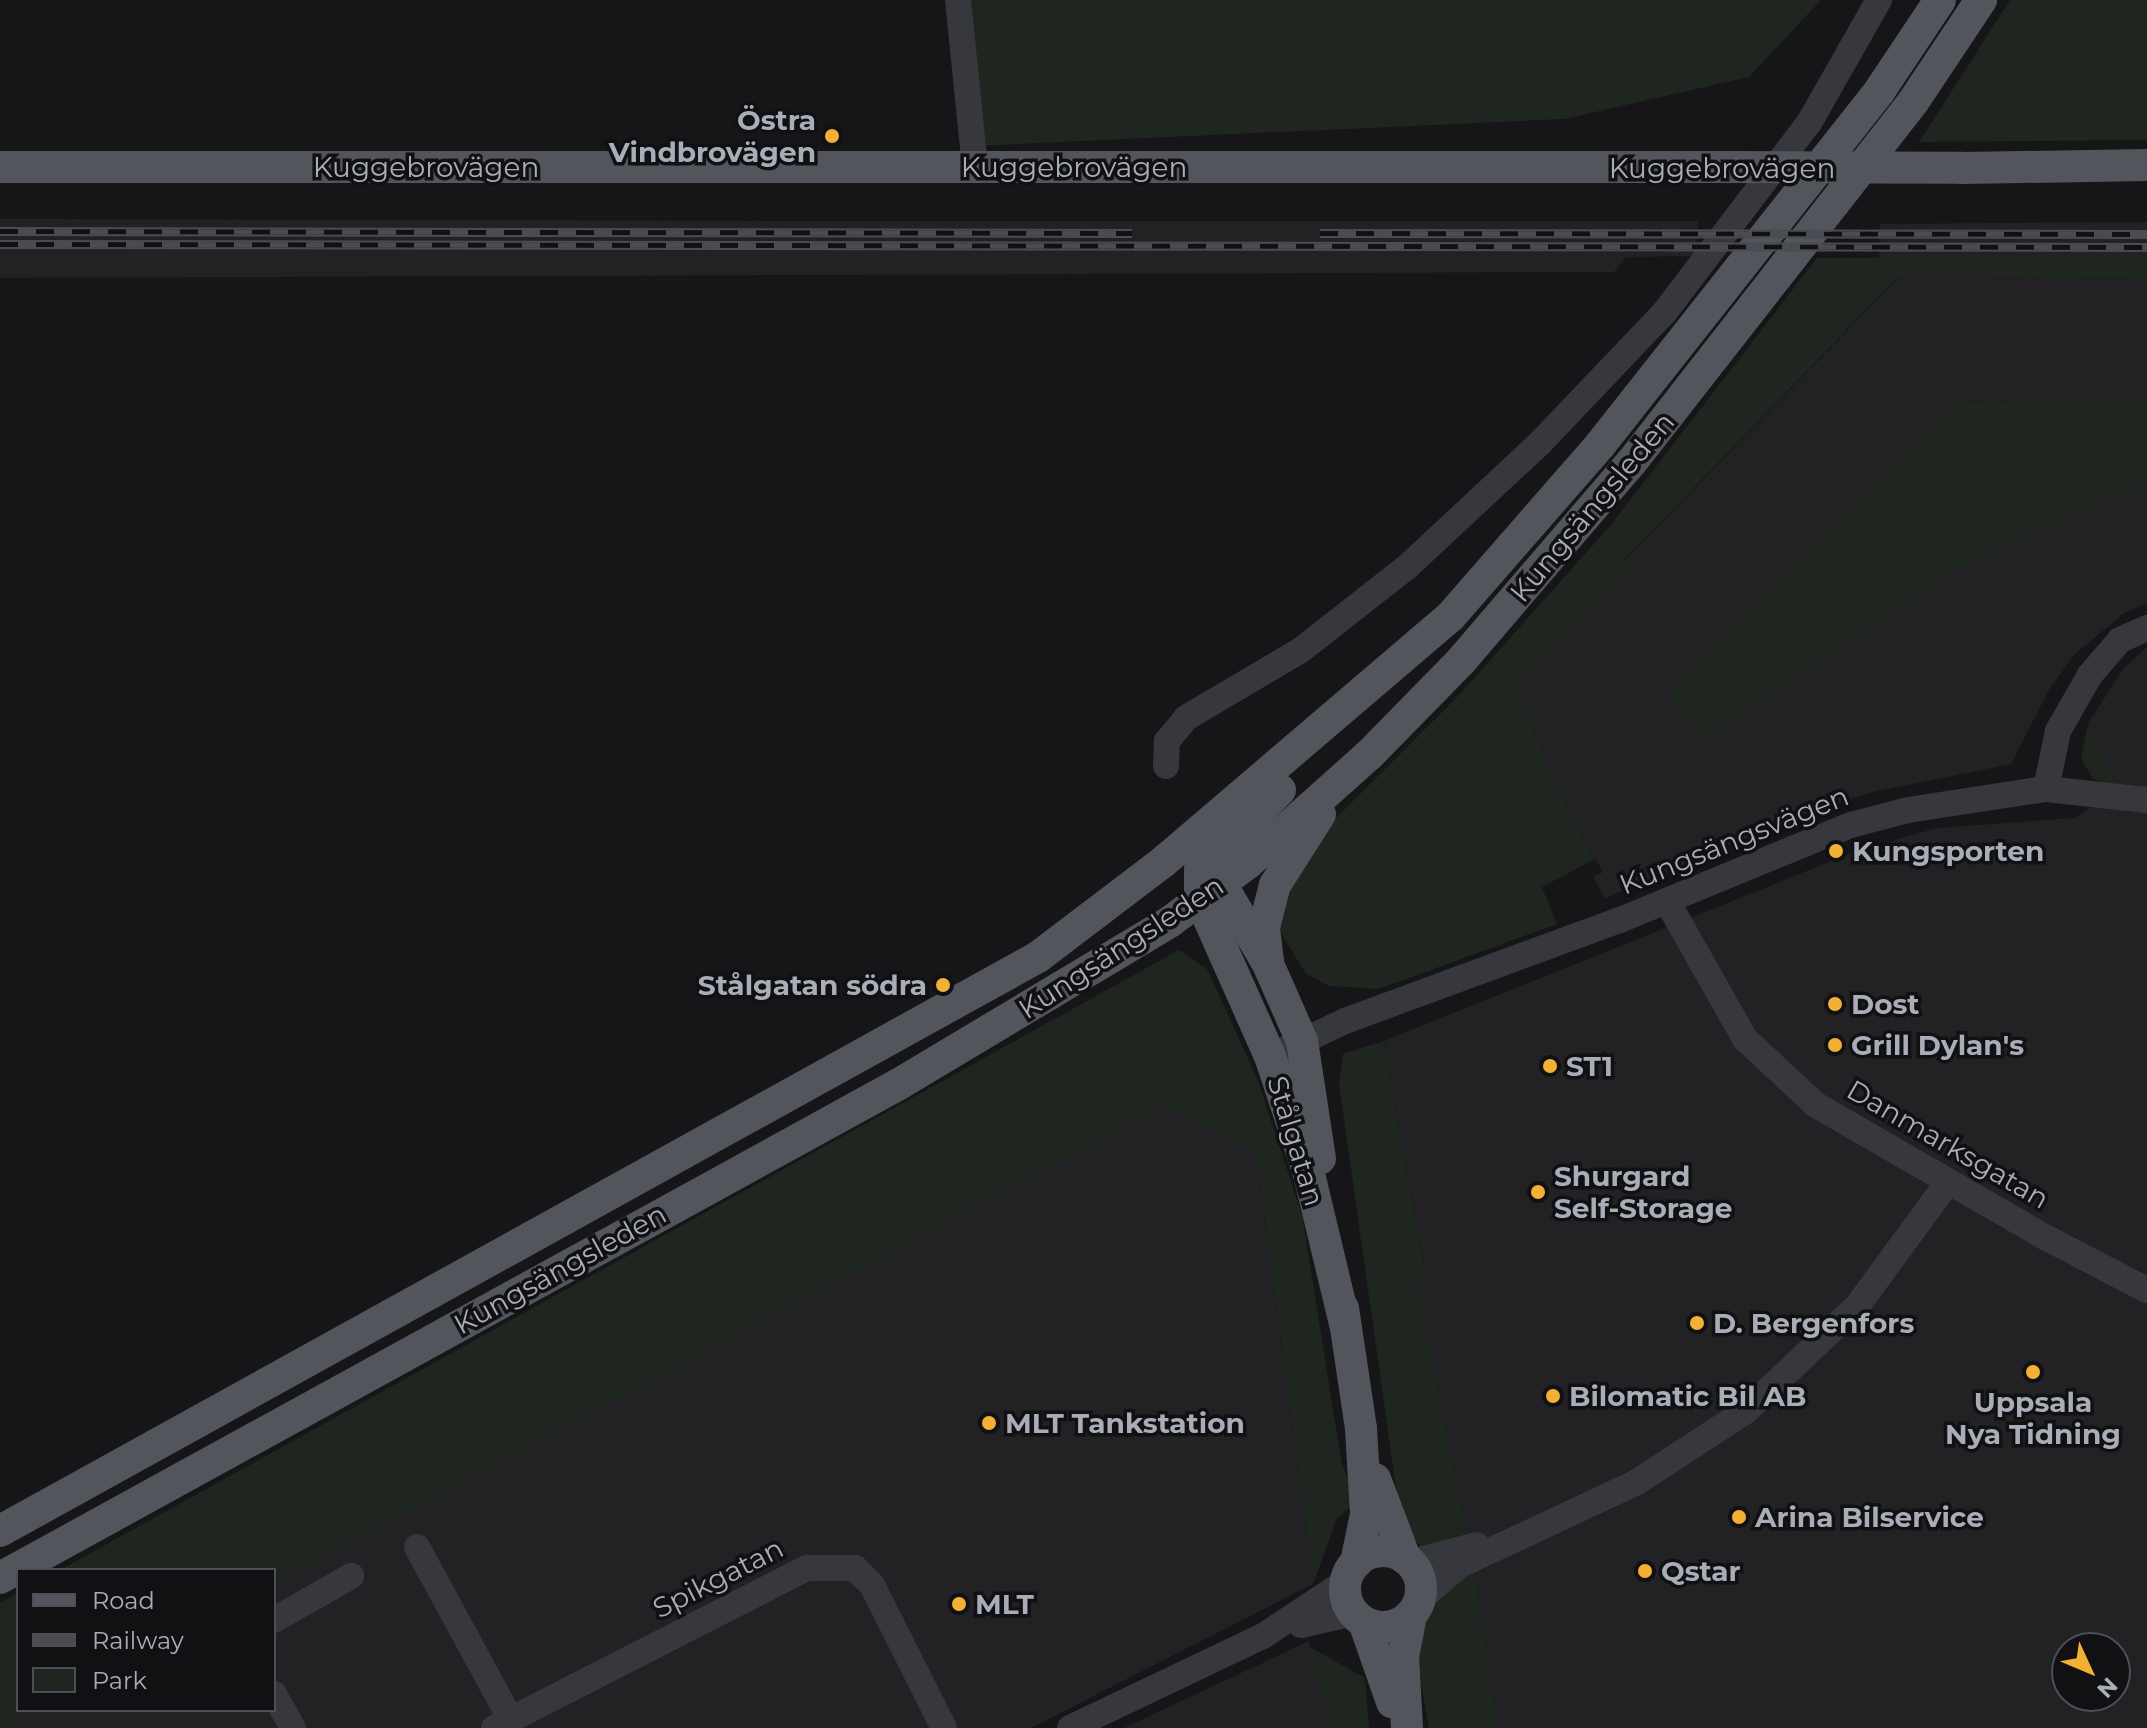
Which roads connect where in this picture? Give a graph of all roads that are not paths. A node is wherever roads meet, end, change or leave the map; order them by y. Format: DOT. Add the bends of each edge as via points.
graph roads {
  1 [pos="958,0"];
  2 [pos="1879,0"];
  3 [pos="1940,0"];
  4 [pos="1981,0"];
  5 [pos="2147,165"];
  6 [pos="975,166"];
  7 [pos="0,167"];
  8 [pos="1450,617"];
  9 [pos="2147,628"];
  10 [pos="1369,755"];
  11 [pos="1166,766"];
  12 [pos="2046,789"];
  13 [pos="2147,800"];
  14 [pos="1163,862"];
  15 [pos="1207,883"];
  16 [pos="1667,901"];
  17 [pos="1229,961"];
  18 [pos="1268,964"];
  19 [pos="1067,986"];
  20 [pos="1302,1041"];
  21 [pos="1270,1056"];
  22 [pos="1948,1182"];
  23 [pos="2147,1290"];
  24 [pos="1346,1328"];
  25 [pos="1361,1429"];
  26 [pos="1527,1530"];
  27 [pos="0,1531"];
  28 [pos="417,1547"];
  29 [pos="1408,1560"];
  30 [pos="18,1568"];
  31 [pos="1351,1572"];
  32 [pos="351,1576"];
  33 [pos="1416,1607"];
  34 [pos="1359,1618"];
  35 [pos="276,1619"];
  36 [pos="1263,1636"];
  37 [pos="276,1698"];
  38 [pos="502,1724"];
  39 [pos="293,1728"];
  40 [pos="944,1728"];
  41 [pos="1070,1728"];
  42 [pos="1400,1728"];
  43 [pos="1407,1728"];
  1 -- 6 [label="street"];
  2 -- 11 [label="street" via="1809,123 1664,313 1540,443 1407,567 1301,650 1186,718 1167,741"];
  3 -- 8 [label="main road, Kungsängsleden" via="1880,90 1600,445"];
  4 -- 10 [label="main road, Kungsängsleden" via="1913,102 1631,463 1461,661"];
  5 -- 6 [label="main road, Kuggebrovägen, bridge"];
  6 -- 7 [label="main road, Kuggebrovägen"];
  8 -- 14 [label="main road, Kungsängsleden"];
  8 -- 15 [label="main road"];
  9 -- 12 [label="street" via="2120,640 2090,675 2058,731"];
  10 -- 15 [label="main road, Kungsängsleden"];
  10 -- 18 [label="main road, Stålgatan" via="1315,820 1275,885 1264,928"];
  12 -- 13 [label="street, Kungsängsvägen"];
  12 -- 16 [label="street, Kungsängsvägen" via="1908,810 1851,825"];
  14 -- 15 [label="main road"];
  14 -- 27 [label="main road, Kungsängsleden" via="1038,957"];
  15 -- 17 [label="main road, Stålgatan"];
  15 -- 18 [label="main road, Stålgatan"];
  15 -- 19 [label="main road, Kungsängsleden"];
  16 -- 20 [label="street, Kungsängsvägen"];
  16 -- 22 [label="street, Danmarksgatan" via="1745,1039 1816,1105"];
  17 -- 19 [label="main road" via="1182,934"];
  17 -- 21 [label="main road, Stålgatan"];
  18 -- 20 [label="main road, Stålgatan"];
  19 -- 30 [label="main road, Kungsängsleden"];
  20 -- 21 [label="street, Kungsängsvägen"];
  20 -- 24 [label="main road, Stålgatan"];
  21 -- 24 [label="main road, Stålgatan" via="1309,1174"];
  22 -- 23 [label="street, Danmarksgatan"];
  22 -- 26 [label="street" via="1858,1305 1746,1411 1637,1482"];
  24 -- 25 [label="main road, Stålgatan"];
  25 -- 29 [label="main road, Stålgatan" via="1383,1510"];
  25 -- 31 [label="main road, Stålgatan" via="1366,1514"];
  26 -- 29 [label="street"];
  26 -- 33 [label="street" via="1460,1565"];
  28 -- 38 [label="street"];
  29 -- 31 [label="main road" via="1380,1552"];
  29 -- 33 [label="main road"];
  31 -- 34 [label="main road"];
  31 -- 36 [label="street"];
  32 -- 35 [label="street"];
  33 -- 34 [label="main road" via="1387,1627"];
  33 -- 43 [label="main road" via="1403,1657"];
  34 -- 36 [label="street"];
  34 -- 42 [label="main road"];
  36 -- 41 [label="street"];
  37 -- 39 [label="street"];
  38 -- 40 [label="street, Spikgatan" via="807,1568 855,1568 872,1585"];
}
